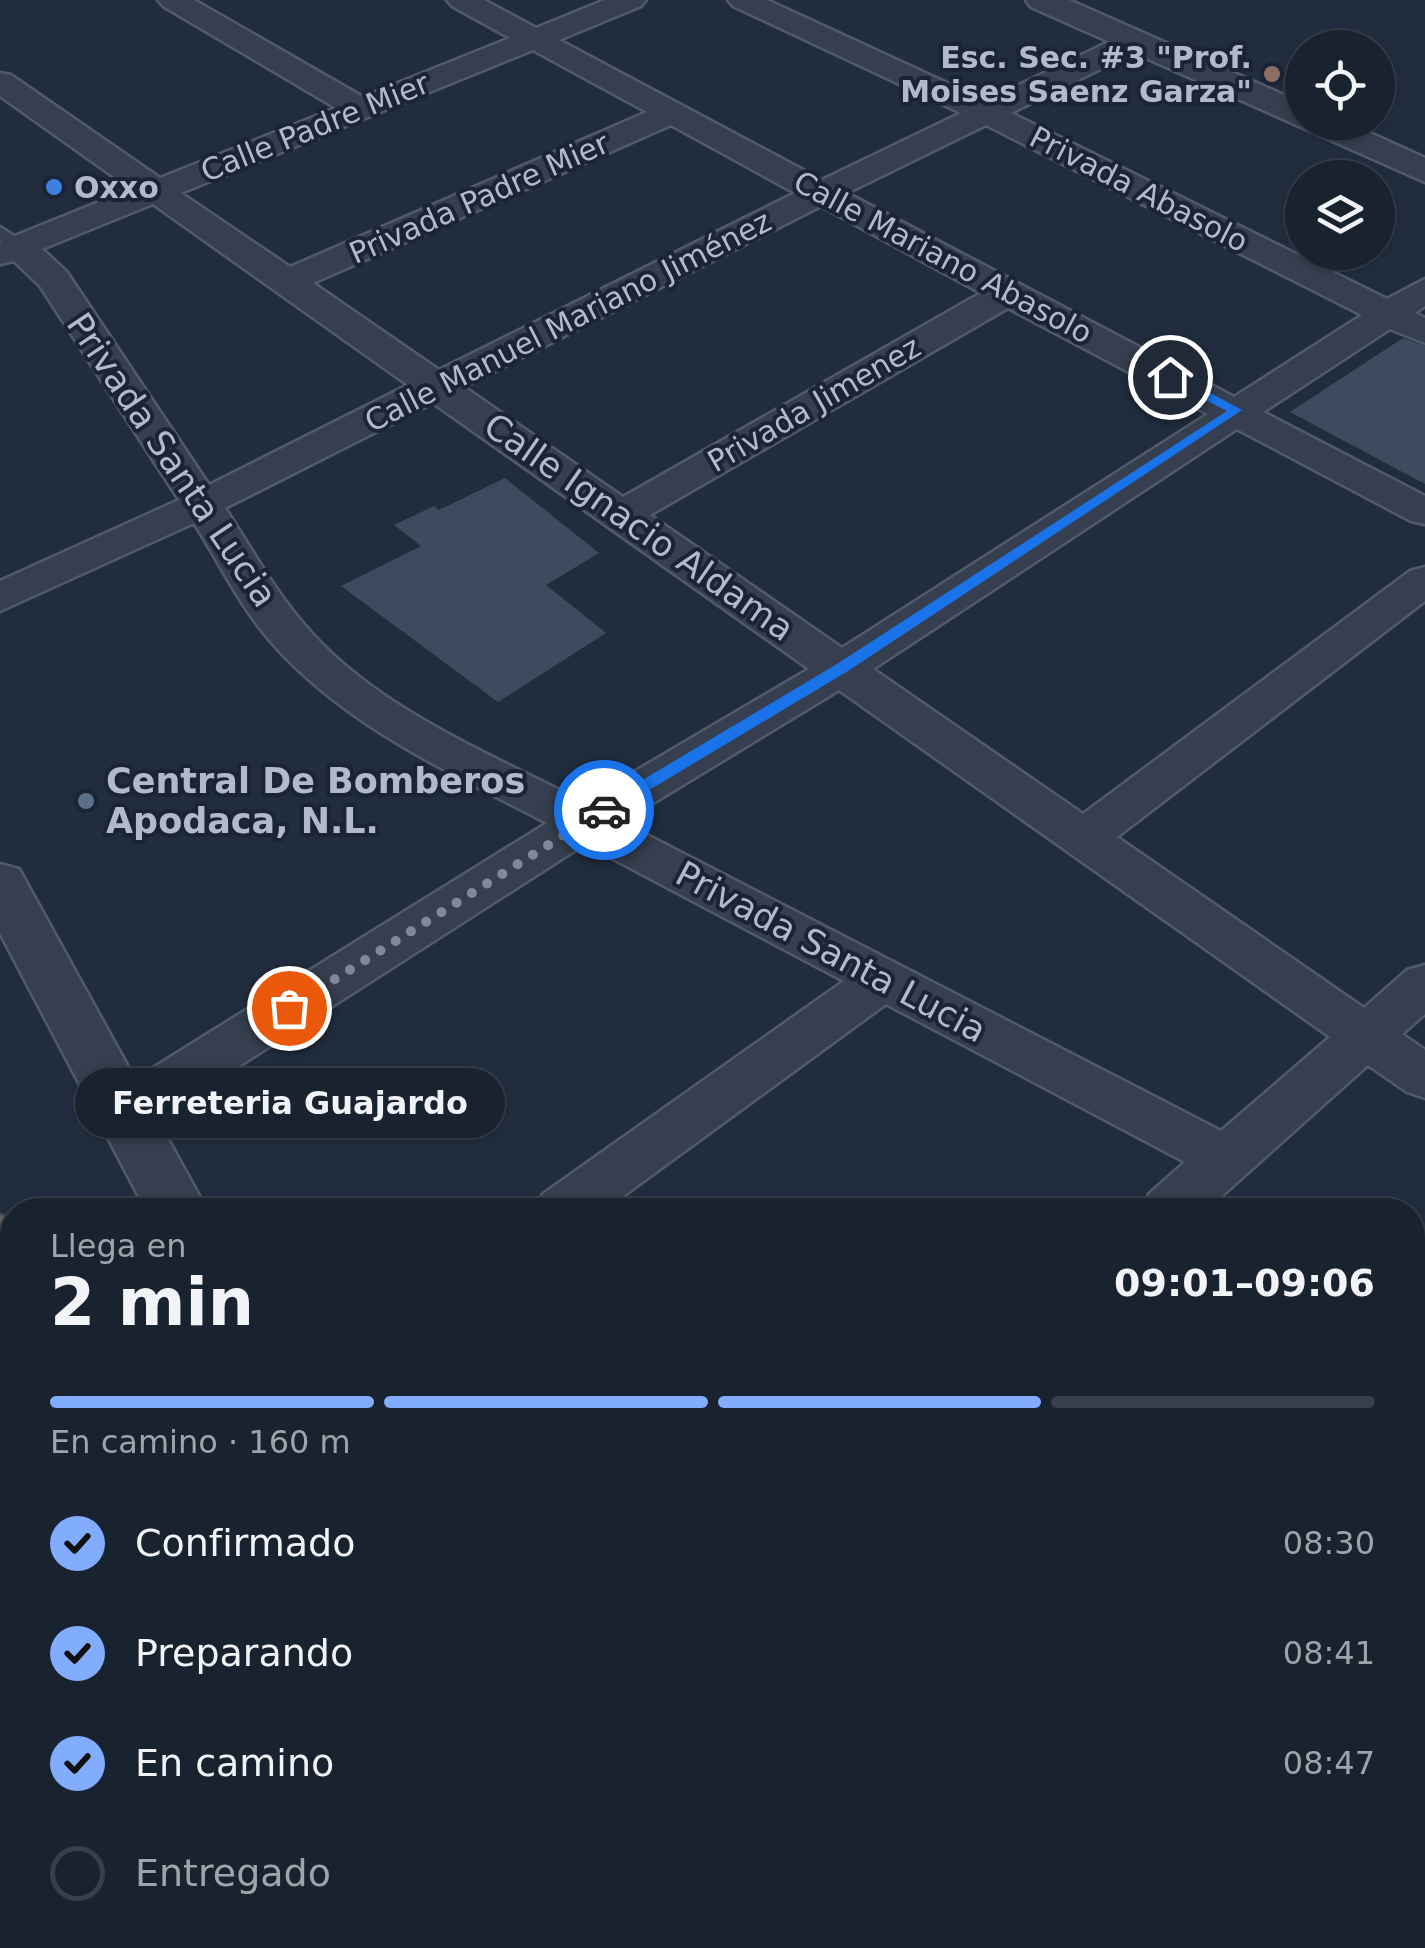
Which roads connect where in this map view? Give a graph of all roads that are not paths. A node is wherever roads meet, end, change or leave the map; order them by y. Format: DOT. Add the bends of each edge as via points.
graph roads {
  1 [pos="173,0"];
  2 [pos="462,0"];
  3 [pos="631,0"];
  4 [pos="742,0"];
  5 [pos="1042,0"];
  6 [pos="532,39"];
  7 [pos="1134,41"];
  8 [pos="0,82"];
  9 [pos="359,108"];
  10 [pos="1285,108"];
  11 [pos="671,113"];
  12 [pos="987,113"];
  13 [pos="1357,140"];
  14 [pos="1425,170"];
  15 [pos="160,190"];
  16 [pos="823,192"];
  17 [pos="6,244"];
  18 [pos="286,282"];
  19 [pos="1425,290"];
  20 [pos="1007,293"];
  21 [pos="1406,323"];
  22 [pos="436,388"];
  23 [pos="1236,410"];
  24 [pos="200,505"];
  25 [pos="1425,512"];
  26 [pos="621,515"];
  27 [pos="1425,580"];
  28 [pos="0,598"];
  29 [pos="842,668"];
  30 [pos="582,822"];
  31 [pos="1084,838"];
  32 [pos="0,883"];
  33 [pos="884,978"];
  34 [pos="1425,984"];
  35 [pos="1368,1036"];
  36 [pos="1425,1078"];
  37 [pos="126,1112"];
  38 [pos="1224,1157"];
  39 [pos="171,1198"];
  40 [pos="579,1198"];
  41 [pos="1181,1198"];
  1 -- 9 [label="street"];
  2 -- 6 [label="street, Calle Mariano Abasolo"];
  3 -- 6 [label="street, Calle Padre Mier"];
  4 -- 12 [label="street, Privada Abasolo"];
  5 -- 7 [label="street"];
  6 -- 9 [label="street, Calle Padre Mier"];
  6 -- 11 [label="street, Calle Mariano Abasolo"];
  7 -- 10 [label="street"];
  7 -- 12 [label="street, Calle Manuel Mariano Jiménez"];
  8 -- 15 [label="street, Calle Ignacio Aldama"];
  9 -- 15 [label="street, Calle Padre Mier"];
  11 -- 16 [label="street, Calle Mariano Abasolo"];
  11 -- 18 [label="street, Privada Padre Mier"];
  12 -- 16 [label="street, Calle Manuel Mariano Jiménez"];
  12 -- 21 [label="street, Privada Abasolo"];
  13 -- 14 [label="street"];
  15 -- 17 [label="street, Calle Padre Mier"];
  15 -- 18 [label="street, Calle Ignacio Aldama"];
  16 -- 20 [label="street, Calle Mariano Abasolo"];
  16 -- 22 [label="street, Calle Manuel Mariano Jiménez"];
  17 -- 24 [label="street, Privada Santa Lucia" via="53,279"];
  18 -- 22 [label="street, Calle Ignacio Aldama"];
  19 -- 21 [label="street"];
  20 -- 23 [label="street, Calle Mariano Abasolo"];
  20 -- 26 [label="street, Privada Jimenez"];
  21 -- 23 [label="street"];
  22 -- 24 [label="street, Calle Manuel Mariano Jiménez"];
  22 -- 26 [label="street, Calle Ignacio Aldama"];
  23 -- 25 [label="street, Calle Mariano Abasolo"];
  23 -- 29 [label="street"];
  24 -- 28 [label="street, Calle Manuel Mariano Jiménez"];
  24 -- 30 [label="street, Privada Santa Lucia" via="288,633 338,682 407,730"];
  26 -- 29 [label="street, Calle Ignacio Aldama"];
  27 -- 31 [label="street"];
  29 -- 30 [label="street"];
  29 -- 31 [label="street, Calle Ignacio Aldama"];
  30 -- 33 [label="street, Privada Santa Lucia"];
  30 -- 37 [label="street"];
  31 -- 35 [label="street, Calle Ignacio Aldama"];
  32 -- 37 [label="street"];
  33 -- 38 [label="street, Privada Santa Lucia"];
  33 -- 40 [label="street"];
  34 -- 35 [label="street"];
  35 -- 36 [label="street, Calle Ignacio Aldama"];
  35 -- 38 [label="street"];
  37 -- 39 [label="street"];
  38 -- 41 [label="street"];
}
